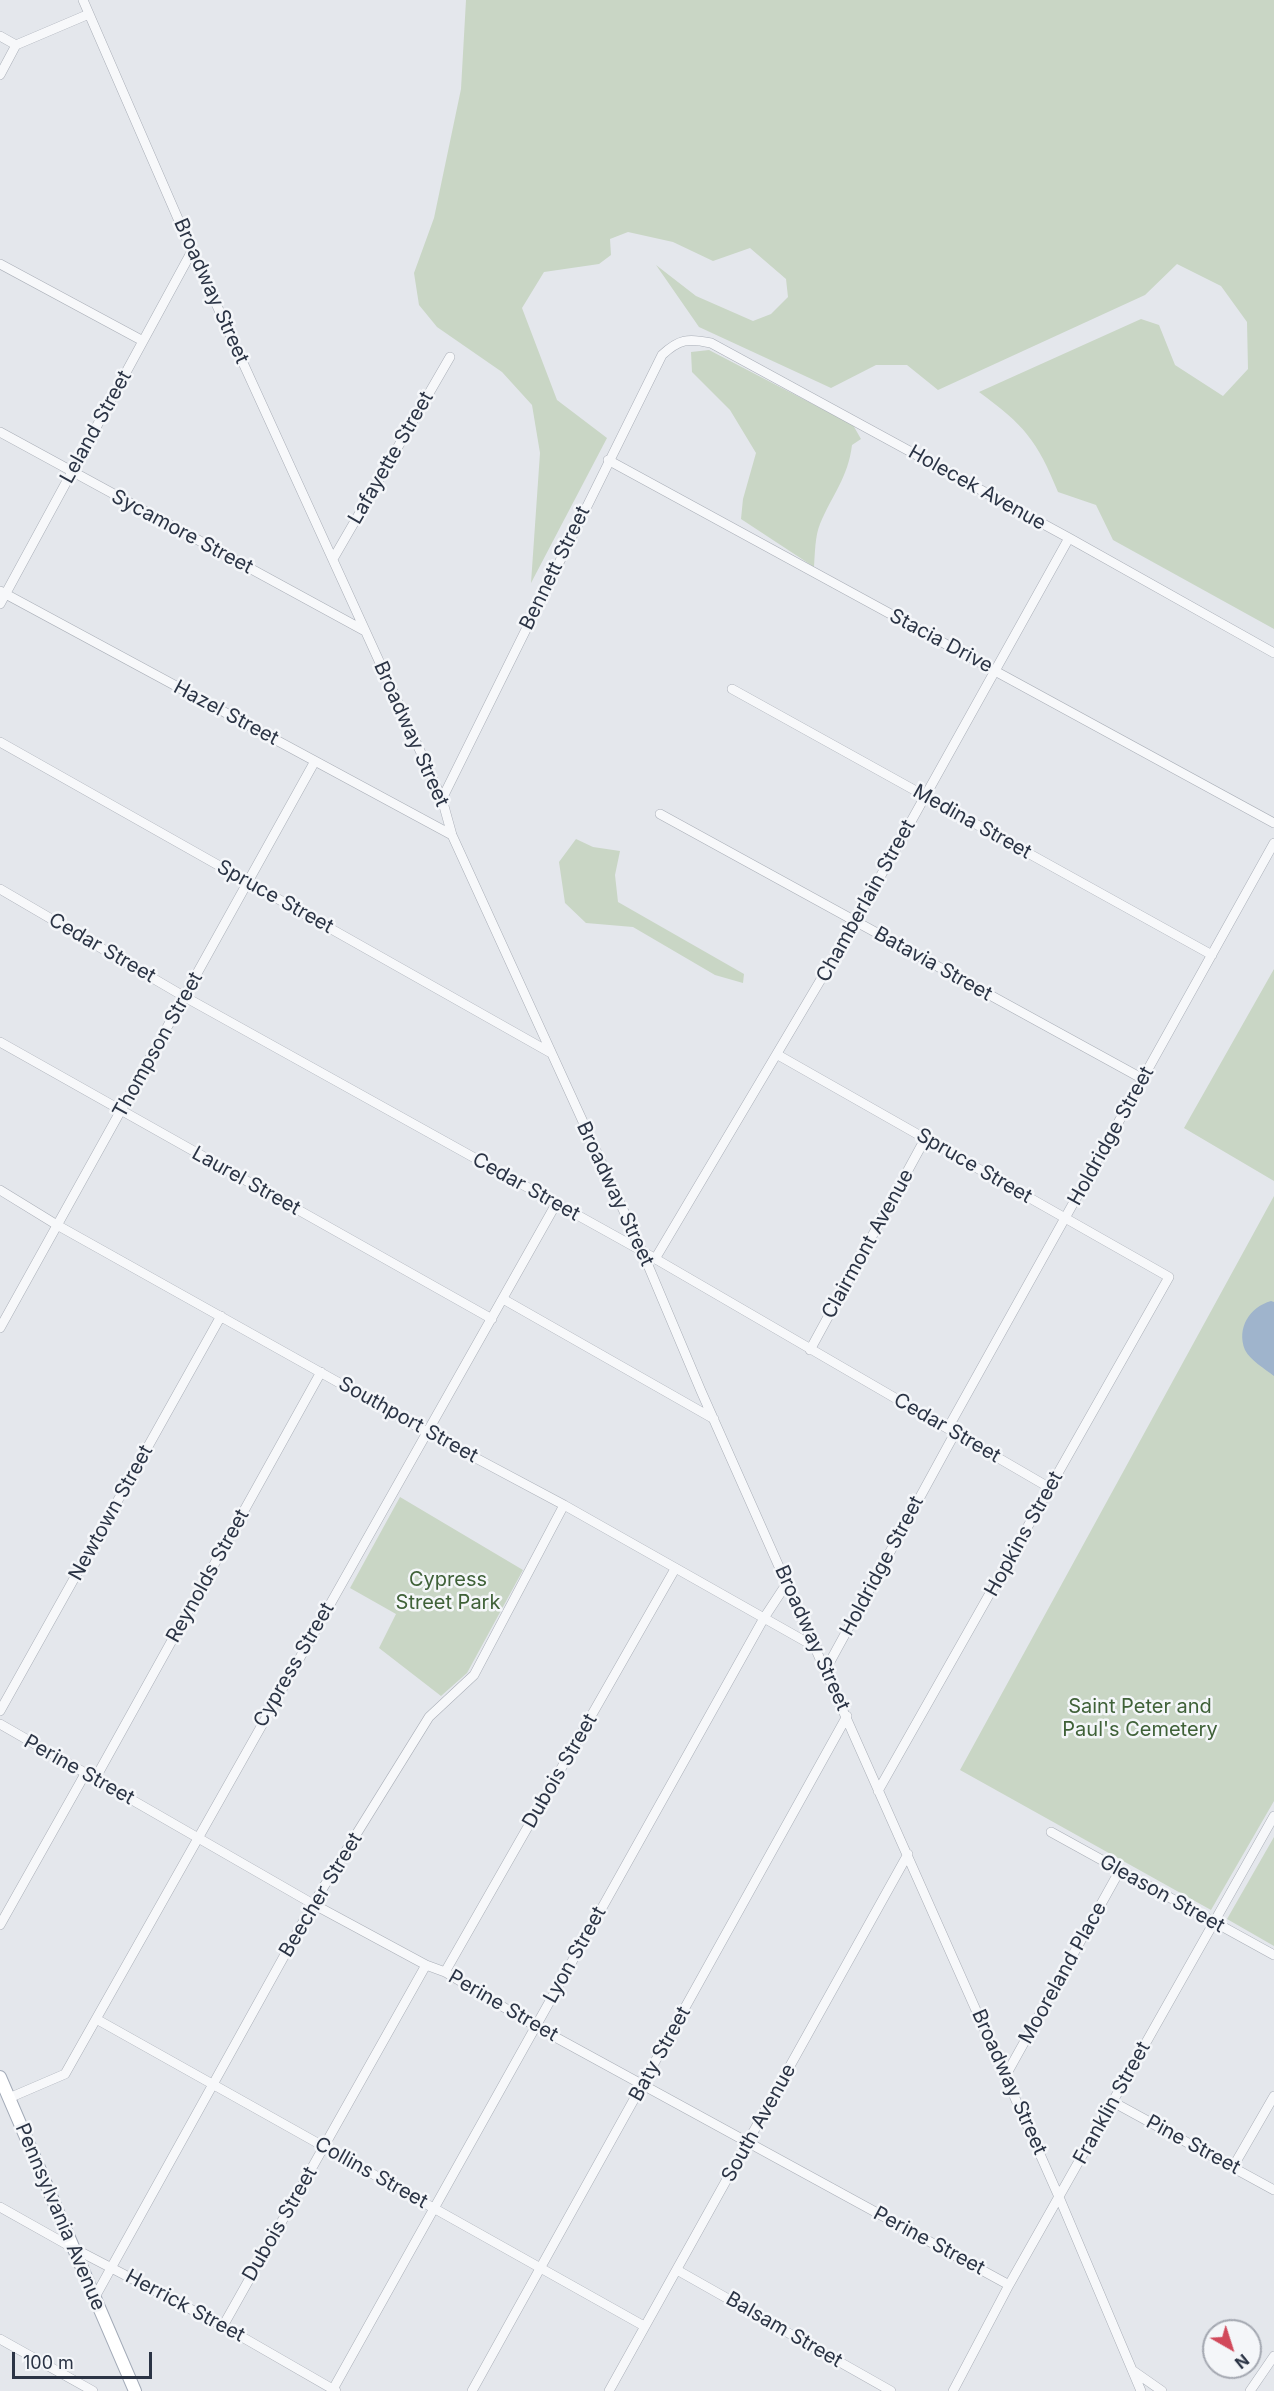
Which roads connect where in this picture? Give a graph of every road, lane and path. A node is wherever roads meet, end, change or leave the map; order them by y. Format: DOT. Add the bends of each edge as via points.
graph roads {
  1 [pos="83,0"];
  2 [pos="89,14"];
  3 [pos="0,36"];
  4 [pos="16,45"];
  5 [pos="0,75"];
  6 [pos="192,251"];
  7 [pos="0,264"];
  8 [pos="143,341"];
  9 [pos="675,343"];
  10 [pos="450,357"];
  11 [pos="0,432"];
  12 [pos="608,460"];
  13 [pos="71,472"];
  14 [pos="1070,538"];
  15 [pos="333,559"];
  16 [pos="3,593"];
  17 [pos="0,604"];
  18 [pos="365,631"];
  19 [pos="1274,653"];
  20 [pos="995,670"];
  21 [pos="732,689"];
  22 [pos="0,742"];
  23 [pos="315,761"];
  24 [pos="924,796"];
  25 [pos="442,799"];
  26 [pos="660,814"];
  27 [pos="1274,823"];
  28 [pos="452,835"];
  29 [pos="1274,843"];
  30 [pos="247,881"];
  31 [pos="0,889"];
  32 [pos="855,922"];
  33 [pos="1212,955"];
  34 [pos="185,997"];
  35 [pos="0,1042"];
  36 [pos="551,1053"];
  37 [pos="778,1055"];
  38 [pos="1143,1079"];
  39 [pos="122,1111"];
  40 [pos="925,1138"];
  41 [pos="0,1190"];
  42 [pos="556,1204"];
  43 [pos="1065,1219"];
  44 [pos="57,1225"];
  45 [pos="642,1251"];
  46 [pos="655,1259"];
  47 [pos="1169,1277"];
  48 [pos="503,1299"];
  49 [pos="221,1316"];
  50 [pos="492,1319"];
  51 [pos="0,1328"];
  52 [pos="810,1350"];
  53 [pos="321,1372"];
  54 [pos="714,1419"];
  55 [pos="952,1431"];
  56 [pos="427,1432"];
  57 [pos="1050,1488"];
  58 [pos="564,1505"];
  59 [pos="675,1569"];
  60 [pos="787,1583"];
  61 [pos="764,1618"];
  62 [pos="817,1648"];
  63 [pos="826,1669"];
  64 [pos="0,1711"];
  65 [pos="847,1716"];
  66 [pos="0,1724"];
  67 [pos="85,1774"];
  68 [pos="95,1779"];
  69 [pos="878,1791"];
  70 [pos="1274,1816"];
  71 [pos="1051,1832"];
  72 [pos="198,1835"];
  73 [pos="908,1854"];
  74 [pos="1120,1870"];
  75 [pos="313,1904"];
  76 [pos="1213,1923"];
  77 [pos="0,1924"];
  78 [pos="1274,1955"];
  79 [pos="426,1965"];
  80 [pos="445,1972"];
  81 [pos="98,2020"];
  82 [pos="535,2026"];
  83 [pos="1006,2075"];
  84 [pos="0,2077"];
  85 [pos="643,2084"];
  86 [pos="213,2085"];
  87 [pos="1274,2096"];
  88 [pos="9,2098"];
  89 [pos="1113,2102"];
  90 [pos="747,2143"];
  91 [pos="324,2147"];
  92 [pos="1233,2167"];
  93 [pos="1274,2190"];
  94 [pos="1059,2197"];
  95 [pos="0,2207"];
  96 [pos="434,2208"];
  97 [pos="74,2248"];
  98 [pos="113,2267"];
  99 [pos="541,2270"];
  100 [pos="677,2270"];
  101 [pos="1009,2285"];
  102 [pos="94,2297"];
  103 [pos="223,2326"];
  104 [pos="644,2326"];
  105 [pos="0,2339"];
  106 [pos="1274,2356"];
  107 [pos="1132,2370"];
  108 [pos="611,2390"];
  109 [pos="93,2391"];
  110 [pos="135,2391"];
  111 [pos="334,2391"];
  112 [pos="472,2391"];
  113 [pos="891,2391"];
  114 [pos="953,2391"];
  115 [pos="1141,2391"];
  116 [pos="1162,2391"];
  117 [pos="1250,2391"];
  1 -- 2 [label="street, Broadway Street"];
  2 -- 4 [label="street"];
  2 -- 6 [label="street, Broadway Street"];
  3 -- 4 [label="street"];
  4 -- 5 [label="street"];
  6 -- 8 [label="street, Leland Street"];
  6 -- 15 [label="street, Broadway Street"];
  7 -- 8 [label="street"];
  8 -- 13 [label="street, Leland Street"];
  9 -- 12 [label="street, Bennett Street" via="662,355"];
  9 -- 14 [label="street, Holecek Avenue" via="688,338 711,343"];
  10 -- 15 [label="street, Lafayette Street"];
  11 -- 13 [label="street, Sycamore Street"];
  12 -- 20 [label="street, Stacia Drive"];
  12 -- 25 [label="street, Bennett Street"];
  13 -- 16 [label="street, Leland Street"];
  13 -- 18 [label="street, Sycamore Street"];
  14 -- 19 [label="street, Holecek Avenue"];
  14 -- 20 [label="street, Chamberlain Street"];
  15 -- 18 [label="street, Broadway Street"];
  16 -- 17 [label="street, Leland Street"];
  16 -- 23 [label="street, Hazel Street"];
  18 -- 25 [label="street, Broadway Street"];
  20 -- 24 [label="street, Chamberlain Street"];
  20 -- 27 [label="street, Stacia Drive"];
  21 -- 24 [label="street, Medina Street"];
  22 -- 30 [label="street, Spruce Street"];
  23 -- 28 [label="street, Hazel Street"];
  23 -- 30 [label="street, Thompson Street"];
  24 -- 32 [label="street, Chamberlain Street"];
  24 -- 33 [label="street, Medina Street"];
  25 -- 28 [label="street, Broadway Street"];
  26 -- 32 [label="street, Batavia Street"];
  28 -- 36 [label="street, Broadway Street"];
  29 -- 33 [label="street, Holdridge Street"];
  30 -- 34 [label="street, Thompson Street"];
  30 -- 36 [label="street, Spruce Street"];
  31 -- 34 [label="street, Cedar Street"];
  32 -- 37 [label="street, Chamberlain Street"];
  32 -- 38 [label="street, Batavia Street"];
  33 -- 38 [label="street, Holdridge Street"];
  34 -- 39 [label="street, Thompson Street"];
  34 -- 42 [label="street, Cedar Street"];
  35 -- 39 [label="street, Laurel Street"];
  36 -- 45 [label="street, Broadway Street"];
  37 -- 40 [label="street, Spruce Street"];
  37 -- 46 [label="street, Chamberlain Street"];
  38 -- 43 [label="street, Holdridge Street"];
  39 -- 44 [label="street, Thompson Street"];
  39 -- 50 [label="street, Laurel Street"];
  40 -- 43 [label="street, Spruce Street"];
  40 -- 52 [label="street, Clairmont Avenue"];
  41 -- 44 [label="street, Southport Street"];
  42 -- 45 [label="street, Cedar Street"];
  42 -- 48 [label="street, Cypress Street"];
  43 -- 47 [label="street, Spruce Street"];
  43 -- 55 [label="street, Holdridge Street"];
  44 -- 49 [label="street, Southport Street"];
  44 -- 51 [label="street, Thompson Street"];
  45 -- 46 [label="street, Cedar Street"];
  45 -- 54 [label="street, Broadway Street"];
  46 -- 52 [label="street, Cedar Street"];
  47 -- 57 [label="street, Hopkins Street"];
  48 -- 50 [label="street, Cypress Street"];
  48 -- 54 [label="street"];
  49 -- 53 [label="street, Southport Street"];
  49 -- 64 [label="street, Newtown Street"];
  50 -- 56 [label="street, Cypress Street"];
  52 -- 55 [label="street, Cedar Street"];
  53 -- 56 [label="street, Southport Street"];
  53 -- 68 [label="street, Reynolds Street"];
  54 -- 60 [label="street, Broadway Street"];
  55 -- 57 [label="street, Cedar Street"];
  55 -- 63 [label="street, Holdridge Street"];
  56 -- 58 [label="street, Southport Street"];
  56 -- 72 [label="street, Cypress Street"];
  57 -- 69 [label="street, Hopkins Street"];
  58 -- 59 [label="street, Southport Street"];
  58 -- 75 [label="street, Beecher Street" via="474,1675 429,1717"];
  59 -- 61 [label="street, Southport Street"];
  59 -- 80 [label="street, Dubois Street"];
  60 -- 61 [label="street, Lyon Street"];
  60 -- 62 [label="street, Broadway Street"];
  61 -- 62 [label="street, Southport Street"];
  61 -- 82 [label="street, Lyon Street"];
  62 -- 63 [label="street, Broadway Street"];
  63 -- 65 [label="street, Broadway Street"];
  65 -- 69 [label="street, Broadway Street"];
  65 -- 85 [label="street, Baty Street"];
  66 -- 67 [label="street, Perine Street"];
  67 -- 68 [label="street, Perine Street"];
  67 -- 77 [label="street"];
  68 -- 72 [label="street, Perine Street"];
  69 -- 73 [label="street, Broadway Street"];
  70 -- 76 [label="street, Franklin Street"];
  71 -- 74 [label="street, Gleason Street"];
  72 -- 75 [label="street, Perine Street"];
  72 -- 81 [label="street, Cypress Street"];
  73 -- 83 [label="street, Broadway Street"];
  73 -- 90 [label="street, South Avenue"];
  74 -- 76 [label="street, Gleason Street"];
  74 -- 83 [label="street, Mooreland Place"];
  75 -- 79 [label="street, Perine Street"];
  75 -- 86 [label="street, Beecher Street"];
  76 -- 78 [label="street, Gleason Street"];
  76 -- 89 [label="street, Franklin Street"];
  79 -- 80 [label="street, Perine Street"];
  79 -- 91 [label="street, Dubois Street"];
  80 -- 82 [label="street, Perine Street"];
  81 -- 86 [label="street, Collins Street"];
  81 -- 88 [label="street, Cypress Street" via="65,2074"];
  82 -- 85 [label="street, Perine Street"];
  82 -- 96 [label="street, Lyon Street"];
  83 -- 94 [label="street, Broadway Street"];
  84 -- 88 [label="main road, Pennsylvania Avenue"];
  85 -- 90 [label="street, Perine Street"];
  85 -- 99 [label="street, Baty Street"];
  86 -- 91 [label="street, Collins Street"];
  86 -- 98 [label="street, Beecher Street"];
  87 -- 92 [label="street"];
  88 -- 97 [label="main road, Pennsylvania Avenue"];
  89 -- 92 [label="street, Pine Street"];
  89 -- 94 [label="street, Franklin Street"];
  90 -- 100 [label="street, South Avenue"];
  90 -- 101 [label="street, Perine Street"];
  91 -- 96 [label="street, Collins Street"];
  91 -- 103 [label="street, Dubois Street"];
  92 -- 93 [label="street, Pine Street"];
  94 -- 101 [label="street, Franklin Street"];
  94 -- 107 [label="street, Broadway Street"];
  95 -- 97 [label="street, Herrick Street"];
  96 -- 99 [label="street, Collins Street"];
  96 -- 111 [label="street, Lyon Street"];
  97 -- 98 [label="street, Herrick Street"];
  97 -- 102 [label="main road, Pennsylvania Avenue"];
  98 -- 102 [label="street, Beecher Street"];
  98 -- 103 [label="street, Herrick Street"];
  99 -- 104 [label="street, Collins Street"];
  99 -- 112 [label="street, Baty Street"];
  100 -- 104 [label="street, South Avenue"];
  100 -- 113 [label="street, Balsam Street"];
  101 -- 114 [label="street, Franklin Street"];
  102 -- 110 [label="main road, Pennsylvania Avenue"];
  103 -- 111 [label="street, Herrick Street"];
  104 -- 108 [label="street, South Avenue"];
  105 -- 109 [label="street"];
  106 -- 117 [label="street"];
  107 -- 115 [label="street, Broadway Street"];
  107 -- 116 [label="street"];
}
